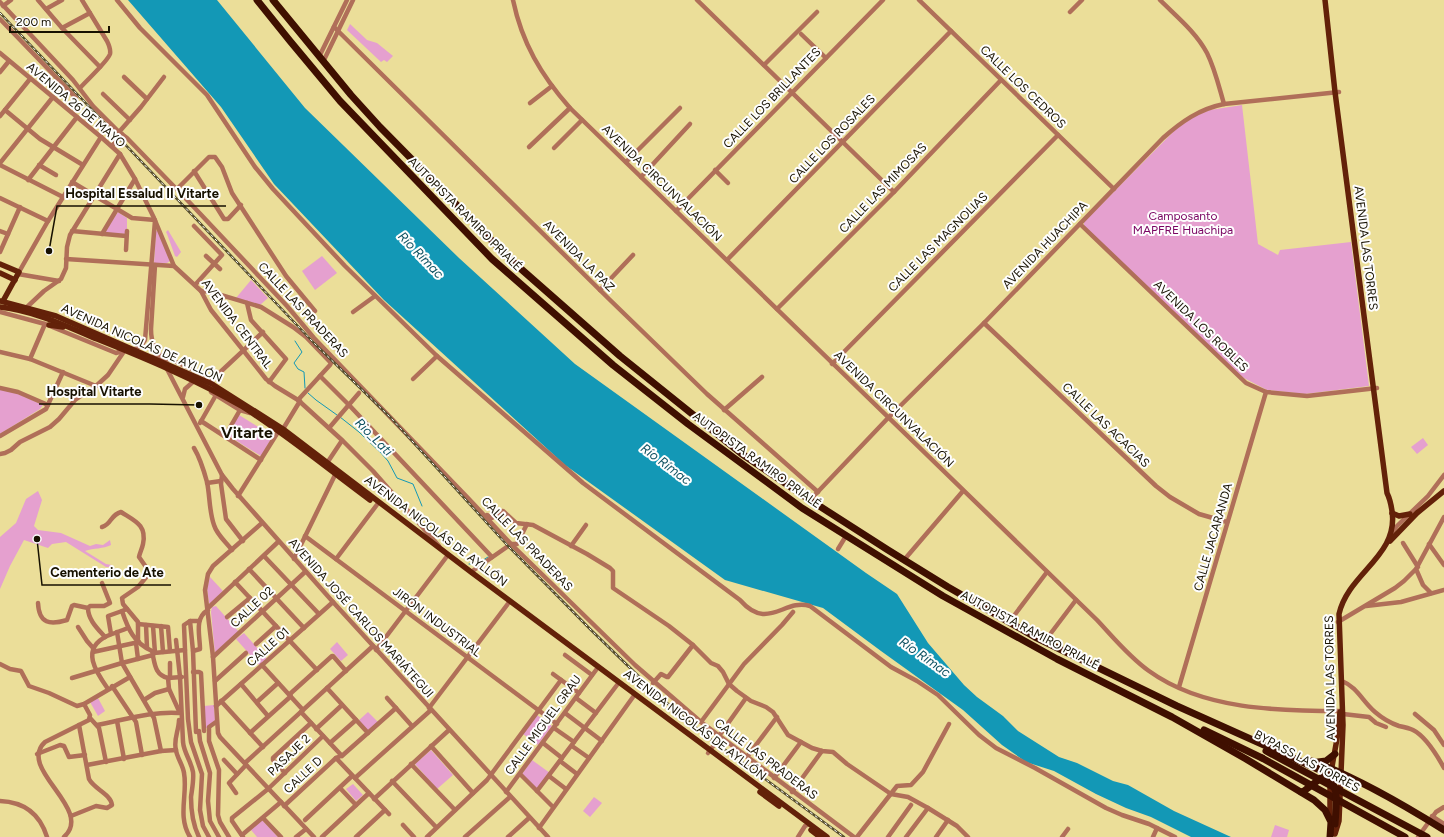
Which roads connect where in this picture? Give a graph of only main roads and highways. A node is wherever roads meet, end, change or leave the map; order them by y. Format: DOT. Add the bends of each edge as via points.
graph roads {
  1 [pos="272,0"];
  2 [pos="1325,0"];
  3 [pos="1328,0"];
  4 [pos="259,1"];
  5 [pos="1337,92"];
  6 [pos="422,170"];
  7 [pos="413,178"];
  8 [pos="0,264"];
  9 [pos="0,273"];
  10 [pos="15,280"];
  11 [pos="1,301"];
  12 [pos="0,307"];
  13 [pos="47,325"];
  14 [pos="69,328"];
  15 [pos="254,412"];
  16 [pos="281,430"];
  17 [pos="764,481"];
  18 [pos="1444,490"];
  19 [pos="810,500"];
  20 [pos="378,504"];
  21 [pos="1392,513"];
  22 [pos="1410,514"];
  23 [pos="1393,522"];
  24 [pos="1407,523"];
  25 [pos="1391,534"];
  26 [pos="1386,545"];
  27 [pos="447,556"];
  28 [pos="509,603"];
  29 [pos="1177,706"];
  30 [pos="1342,712"];
  31 [pos="1172,716"];
  32 [pos="1228,729"];
  33 [pos="709,752"];
  34 [pos="1335,754"];
  35 [pos="1316,762"];
  36 [pos="1331,772"];
  37 [pos="1341,773"];
  38 [pos="1301,792"];
  39 [pos="1333,823"];
  40 [pos="807,825"];
  41 [pos="1444,830"];
  42 [pos="1333,836"];
  43 [pos="820,837"];
  44 [pos="827,837"];
  45 [pos="1405,837"];
  46 [pos="1427,837"];
  1 -- 6 [label="highway, AUTOPISTA RAMIRO PRIALÉ" via="380,127"];
  2 -- 5 [label="main road, AVENIDA LAS TORRES"];
  3 -- 5 [label="main road, AVENIDA LAS TORRES"];
  4 -- 7 [label="highway, AUTOPISTA RAMIRO PRIALÉ" via="340,101"];
  5 -- 21 [label="main road, AVENIDA LAS TORRES"];
  6 -- 7 [label="highway" via="420,178"];
  6 -- 19 [label="highway, AUTOPISTA RAMIRO PRIALÉ" via="512,260 620,356 742,454"];
  7 -- 17 [label="highway, AUTOPISTA RAMIRO PRIALÉ" via="492,259 607,360"];
  8 -- 10 [label="main road" via="19,273"];
  9 -- 10 [label="main road"];
  10 -- 11 [label="main road"];
  11 -- 15 [label="main road, AVENIDA NICOLÁS DE AYLLÓN" via="56,316 196,378 211,382"];
  12 -- 14 [label="main road, AVENIDA NICOLÁS DE AYLLÓN" via="29,312"];
  13 -- 14 [label="main road"];
  14 -- 15 [label="main road, AVENIDA NICOLÁS DE AYLLÓN" via="196,382"];
  15 -- 16 [label="main road, AVENIDA NICOLÁS DE AYLLÓN"];
  16 -- 20 [label="main road, AVENIDA NICOLÁS DE AYLLÓN"];
  16 -- 20 [label="main road, AVENIDA NICOLÁS DE AYLLÓN" via="335,474"];
  17 -- 19 [label="highway" via="801,502"];
  17 -- 31 [label="highway, AUTOPISTA RAMIRO PRIALÉ" via="943,596 1016,638"];
  18 -- 24 [label="main road"];
  19 -- 29 [label="highway, AUTOPISTA RAMIRO PRIALÉ" via="904,560 1035,636"];
  20 -- 27 [label="main road, AVENIDA NICOLÁS DE AYLLÓN"];
  21 -- 22 [label="main road" via="1399,516"];
  21 -- 23 [label="main road, AVENIDA LAS TORRES"];
  23 -- 24 [label="main road"];
  23 -- 25 [label="main road, AVENIDA LAS TORRES"];
  24 -- 26 [label="main road"];
  25 -- 26 [label="main road, AVENIDA LAS TORRES"];
  25 -- 30 [label="main road, AVENIDA LAS TORRES" via="1345,590 1337,607 1335,632"];
  26 -- 30 [label="main road, AVENIDA LAS TORRES" via="1346,595 1340,607 1338,622"];
  27 -- 28 [label="main road, AVENIDA NICOLÁS DE AYLLÓN"];
  27 -- 28 [label="main road, AVENIDA NICOLÁS DE AYLLÓN"];
  28 -- 33 [label="main road, AVENIDA NICOLÁS DE AYLLÓN"];
  28 -- 33 [label="main road, AVENIDA NICOLÁS DE AYLLÓN" via="594,672 617,685"];
  29 -- 32 [label="highway, AUTOPISTA RAMIRO PRIALÉ"];
  29 -- 46 [label="highway, BYPASS LAS TORRES, bridge"];
  30 -- 34 [label="main road, AVENIDA LAS TORRES"];
  30 -- 37 [label="main road, AVENIDA LAS TORRES"];
  31 -- 38 [label="highway, AUTOPISTA RAMIRO PRIALÉ"];
  31 -- 45 [label="highway, BYPASS LAS TORRES, bridge" via="1262,758"];
  32 -- 35 [label="highway"];
  32 -- 39 [label="highway, AUTOPISTA RAMIRO PRIALÉ, bridge" via="1322,770 1336,789"];
  33 -- 40 [label="main road, AVENIDA NICOLÁS DE AYLLÓN"];
  34 -- 35 [label="highway" via="1326,761"];
  34 -- 36 [label="main road, AVENIDA LAS TORRES"];
  35 -- 36 [label="highway"];
  36 -- 37 [label="highway"];
  36 -- 38 [label="highway"];
  36 -- 39 [label="main road, AVENIDA LAS TORRES"];
  37 -- 41 [label="highway" via="1431,818"];
  37 -- 42 [label="main road, AVENIDA LAS TORRES" via="1339,821"];
  38 -- 39 [label="highway, AUTOPISTA RAMIRO PRIALÉ" via="1320,805"];
  39 -- 42 [label="highway"];
  40 -- 43 [label="main road, AVENIDA NICOLÁS DE AYLLÓN"];
  40 -- 44 [label="main road, AVENIDA NICOLÁS DE AYLLÓN"];
}
